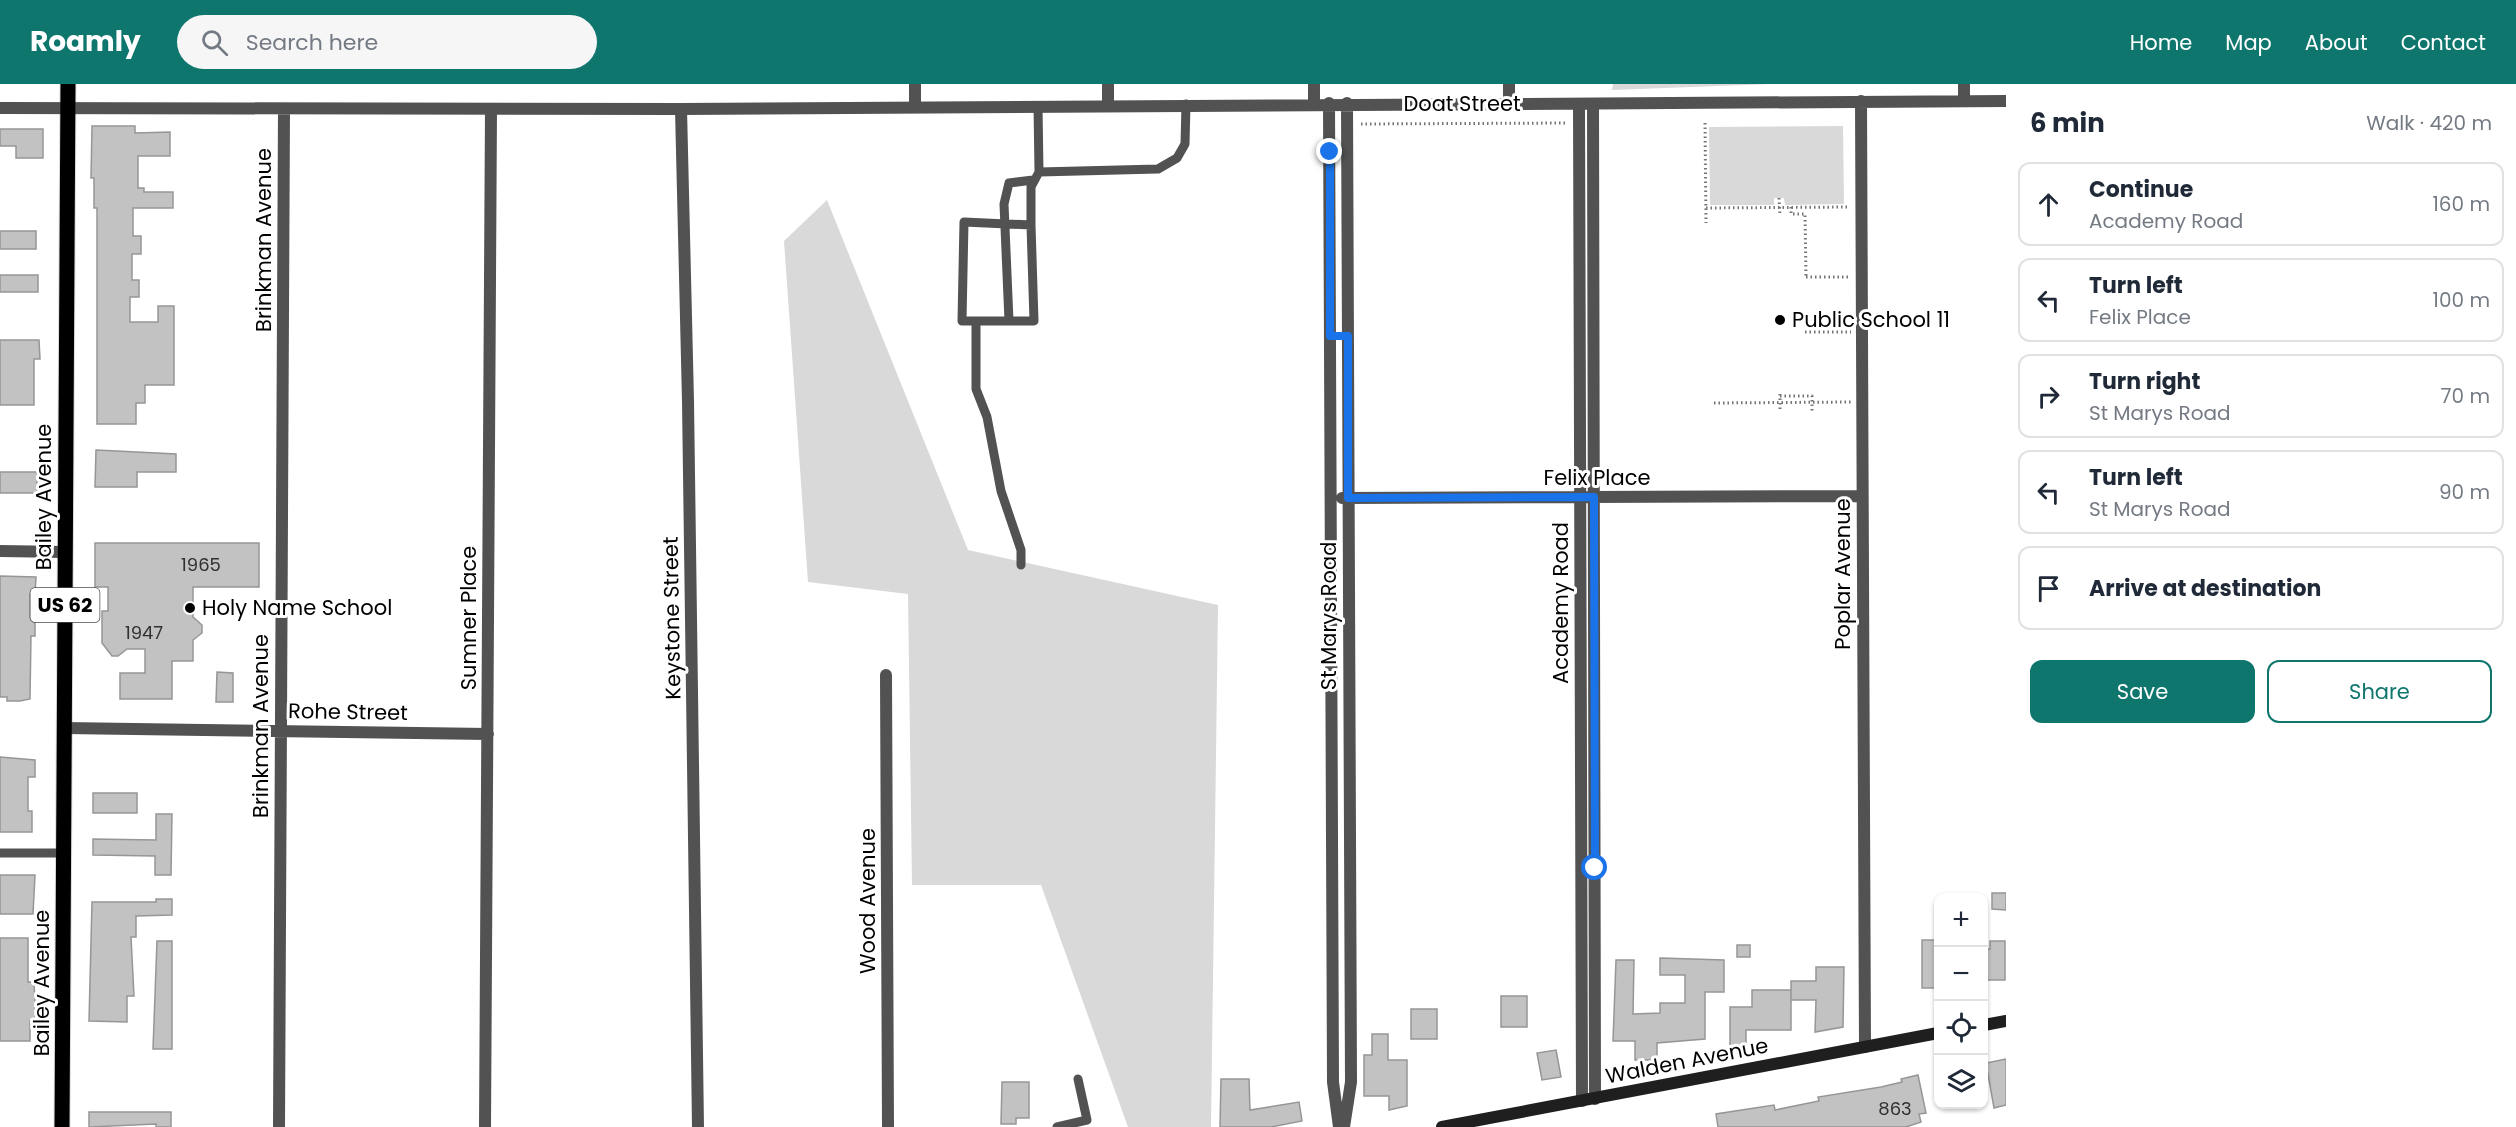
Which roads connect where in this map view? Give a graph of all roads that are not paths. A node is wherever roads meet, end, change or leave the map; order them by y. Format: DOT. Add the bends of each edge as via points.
graph roads {
  1 [pos="68,84"];
  2 [pos="915,84"];
  3 [pos="1108,84"];
  4 [pos="1314,84"];
  5 [pos="1509,84"];
  6 [pos="1964,84"];
  7 [pos="1861,101"];
  8 [pos="1964,101"];
  9 [pos="2006,101"];
  10 [pos="1314,103"];
  11 [pos="1329,103"];
  12 [pos="1347,103"];
  13 [pos="1186,104"];
  14 [pos="1509,104"];
  15 [pos="1579,104"];
  16 [pos="1593,104"];
  17 [pos="1108,105"];
  18 [pos="1038,106"];
  19 [pos="68,107"];
  20 [pos="915,107"];
  21 [pos="0,108"];
  22 [pos="285,109"];
  23 [pos="491,109"];
  24 [pos="681,109"];
  25 [pos="1039,172"];
  26 [pos="1033,180"];
  27 [pos="1005,222"];
  28 [pos="1031,225"];
  29 [pos="976,321"];
  30 [pos="1008,321"];
  31 [pos="1580,333"];
  32 [pos="1593,333"];
  33 [pos="1330,336"];
  34 [pos="1348,336"];
  35 [pos="1862,496"];
  36 [pos="1580,497"];
  37 [pos="1594,497"];
  38 [pos="1331,498"];
  39 [pos="1348,498"];
  40 [pos="0,551"];
  41 [pos="65,552"];
  42 [pos="1022,565"];
  43 [pos="886,675"];
  44 [pos="1332,680"];
  45 [pos="1349,680"];
  46 [pos="1580,683"];
  47 [pos="1594,683"];
  48 [pos="64,728"];
  49 [pos="281,731"];
  50 [pos="488,734"];
  51 [pos="0,853"];
  52 [pos="64,853"];
  53 [pos="1581,868"];
  54 [pos="1595,868"];
  55 [pos="1333,916"];
  56 [pos="1350,916"];
  57 [pos="2006,1021"];
  58 [pos="1988,1024"];
  59 [pos="1934,1034"];
  60 [pos="1864,1047"];
  61 [pos="1078,1079"];
  62 [pos="1589,1100"];
  63 [pos="62,1127"];
  64 [pos="279,1127"];
  65 [pos="485,1127"];
  66 [pos="698,1127"];
  67 [pos="888,1127"];
  68 [pos="1057,1127"];
  69 [pos="1339,1127"];
  70 [pos="1344,1127"];
  71 [pos="1443,1127"];
  1 -- 19 [label="main road, Bailey Avenue / US 62"];
  2 -- 20 [label="street"];
  3 -- 17 [label="street"];
  4 -- 10 [label="street"];
  5 -- 14 [label="street"];
  6 -- 8 [label="street"];
  7 -- 8 [label="street, Doat Street"];
  7 -- 16 [label="street, Doat Street"];
  7 -- 35 [label="street, Poplar Avenue"];
  8 -- 9 [label="street, Doat Street"];
  10 -- 11 [label="street, Doat Street"];
  10 -- 13 [label="street, Doat Street"];
  11 -- 12 [label="street, Doat Street"];
  11 -- 33 [label="street, St Marys Road"];
  12 -- 14 [label="street, Doat Street"];
  12 -- 34 [label="street, St Marys Road"];
  13 -- 17 [label="street, Doat Street"];
  13 -- 25 [label="lane" via="1185,144 1177,158 1158,169"];
  14 -- 15 [label="street, Doat Street"];
  15 -- 16 [label="street, Doat Street"];
  15 -- 31 [label="street, Academy Road"];
  16 -- 32 [label="street, Academy Road"];
  17 -- 18 [label="street, Doat Street"];
  18 -- 20 [label="street, Doat Street"];
  18 -- 25 [label="lane"];
  19 -- 21 [label="street, Doat Street"];
  19 -- 22 [label="street, Doat Street"];
  19 -- 41 [label="main road, Bailey Avenue / US 62"];
  20 -- 24 [label="street, Doat Street"];
  22 -- 23 [label="street, Doat Street"];
  22 -- 49 [label="street, Brinkman Avenue"];
  23 -- 24 [label="street, Doat Street"];
  23 -- 50 [label="street, Sumner Place"];
  24 -- 66 [label="street, Keystone Street"];
  25 -- 26 [label="lane"];
  26 -- 27 [label="lane" via="1009,183"];
  26 -- 28 [label="lane"];
  27 -- 28 [label="lane"];
  27 -- 29 [label="lane" via="964,222 962,321"];
  27 -- 30 [label="lane"];
  28 -- 30 [label="lane" via="1034,321"];
  29 -- 30 [label="lane"];
  29 -- 42 [label="lane" via="976,389 987,417 1001,491"];
  31 -- 32 [label="street"];
  31 -- 36 [label="street, Academy Road"];
  32 -- 37 [label="street, Academy Road"];
  33 -- 34 [label="street"];
  33 -- 38 [label="street, St Marys Road"];
  34 -- 39 [label="street, St Marys Road"];
  35 -- 37 [label="street, Felix Place"];
  35 -- 60 [label="street, Poplar Avenue"];
  36 -- 37 [label="street, Felix Place"];
  36 -- 39 [label="street, Felix Place"];
  36 -- 46 [label="street, Academy Road"];
  37 -- 47 [label="street, Academy Road"];
  38 -- 39 [label="street, Felix Place"];
  38 -- 44 [label="street, St Marys Road"];
  39 -- 45 [label="street, St Marys Road"];
  40 -- 41 [label="street"];
  41 -- 48 [label="main road, Bailey Avenue / US 62"];
  43 -- 67 [label="street, Wood Avenue"];
  44 -- 45 [label="street"];
  44 -- 55 [label="street, St Marys Road"];
  45 -- 56 [label="street, St Marys Road"];
  46 -- 47 [label="street"];
  46 -- 53 [label="street, Academy Road"];
  47 -- 54 [label="street, Academy Road"];
  48 -- 49 [label="street, Rohe Street"];
  48 -- 52 [label="main road, Bailey Avenue / US 62"];
  49 -- 50 [label="street, Rohe Street"];
  49 -- 64 [label="street, Brinkman Avenue"];
  50 -- 65 [label="street, Sumner Place"];
  51 -- 52 [label="lane"];
  52 -- 63 [label="main road, Bailey Avenue / US 62"];
  53 -- 54 [label="street"];
  53 -- 62 [label="street, Academy Road" via="1581,1067"];
  54 -- 62 [label="street, Academy Road"];
  55 -- 56 [label="street"];
  55 -- 69 [label="street, St Marys Road" via="1333,1082"];
  56 -- 70 [label="street, St Marys Road" via="1351,1082"];
  57 -- 58 [label="main road"];
  59 -- 60 [label="main road, Walden Avenue"];
  60 -- 62 [label="main road, Walden Avenue"];
  61 -- 68 [label="lane" via="1087,1120"];
  62 -- 71 [label="main road, Walden Avenue"];
}
